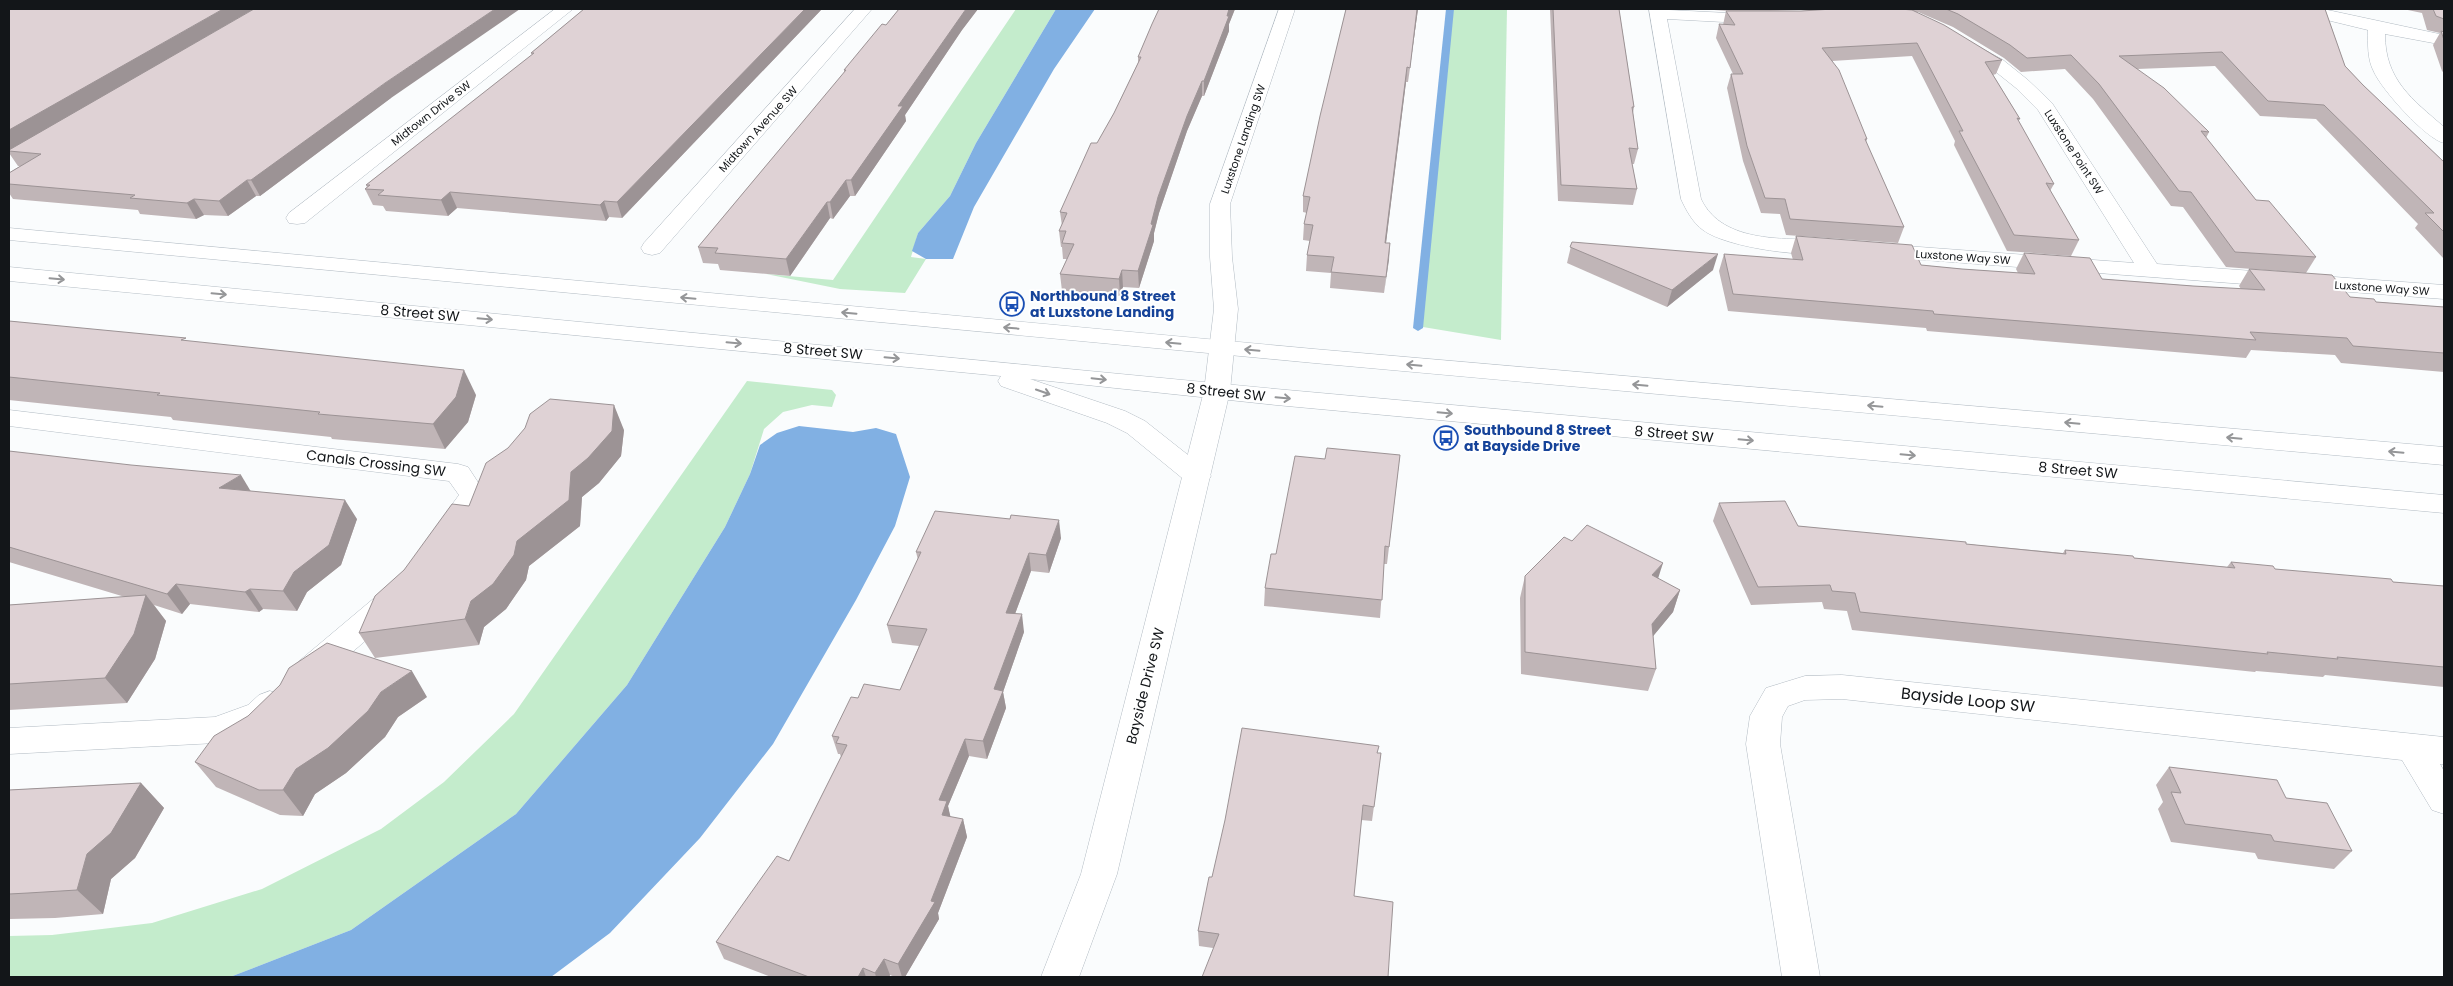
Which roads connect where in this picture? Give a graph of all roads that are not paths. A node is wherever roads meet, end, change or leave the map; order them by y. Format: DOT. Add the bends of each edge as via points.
graph roads {
  1 [pos="566,9"];
  2 [pos="864,9"];
  3 [pos="1287,9"];
  4 [pos="2304,9"];
  5 [pos="1657,12"];
  6 [pos="1780,18"];
  7 [pos="2376,27"];
  8 [pos="1955,38"];
  9 [pos="2444,40"];
  10 [pos="2444,138"];
  11 [pos="297,218"];
  12 [pos="9,234"];
  13 [pos="652,248"];
  14 [pos="2150,271"];
  15 [pos="9,274"];
  16 [pos="2444,292"];
  17 [pos="1222,348"];
  18 [pos="963,365"];
  19 [pos="1217,392"];
  20 [pos="9,418"];
  21 [pos="2444,456"];
  22 [pos="1197,476"];
  23 [pos="2444,504"];
  24 [pos="427,557"];
  25 [pos="409,580"];
  26 [pos="9,741"];
  27 [pos="2428,749"];
  28 [pos="2444,800"];
  29 [pos="1060,977"];
  30 [pos="1801,977"];
  1 -- 11 [label="street, Midtown Drive SW"];
  2 -- 13 [label="street, Midtown Avenue SW"];
  3 -- 17 [label="street, Luxstone Landing SW" via="1220,204 1226,309"];
  4 -- 7 [label="street"];
  5 -- 6 [label="street" via="1712,18"];
  5 -- 14 [label="street, Luxstone Way SW" via="1692,199 1698,214 1713,228 1736,237 1766,242"];
  7 -- 9 [label="street"];
  7 -- 10 [label="street" via="2379,63 2386,77 2406,102"];
  8 -- 14 [label="street, Luxstone Point SW" via="1997,64 2045,107"];
  17 -- 12 [label="street, one-way"];
  14 -- 16 [label="street, Luxstone Way SW"];
  15 -- 18 [label="street, 8 Street SW, one-way"];
  17 -- 19 [label="street, Luxstone Landing SW"];
  21 -- 17 [label="street, one-way"];
  18 -- 19 [label="street, 8 Street SW, one-way"];
  18 -- 22 [label="street, one-way" via="1136,426"];
  19 -- 22 [label="street, Bayside Drive SW"];
  19 -- 23 [label="street, 8 Street SW, one-way"];
  20 -- 24 [label="street, Canals Crossing SW" via="458,473 473,496"];
  22 -- 29 [label="street, Bayside Drive SW" via="1099,874"];
  25 -- 26 [label="street" via="398,595 258,714 216,730"];
  27 -- 28 [label="street"];
  27 -- 30 [label="street, Bayside Loop SW" via="1842,687 1805,688 1777,696 1766,716 1763,744"];
}
